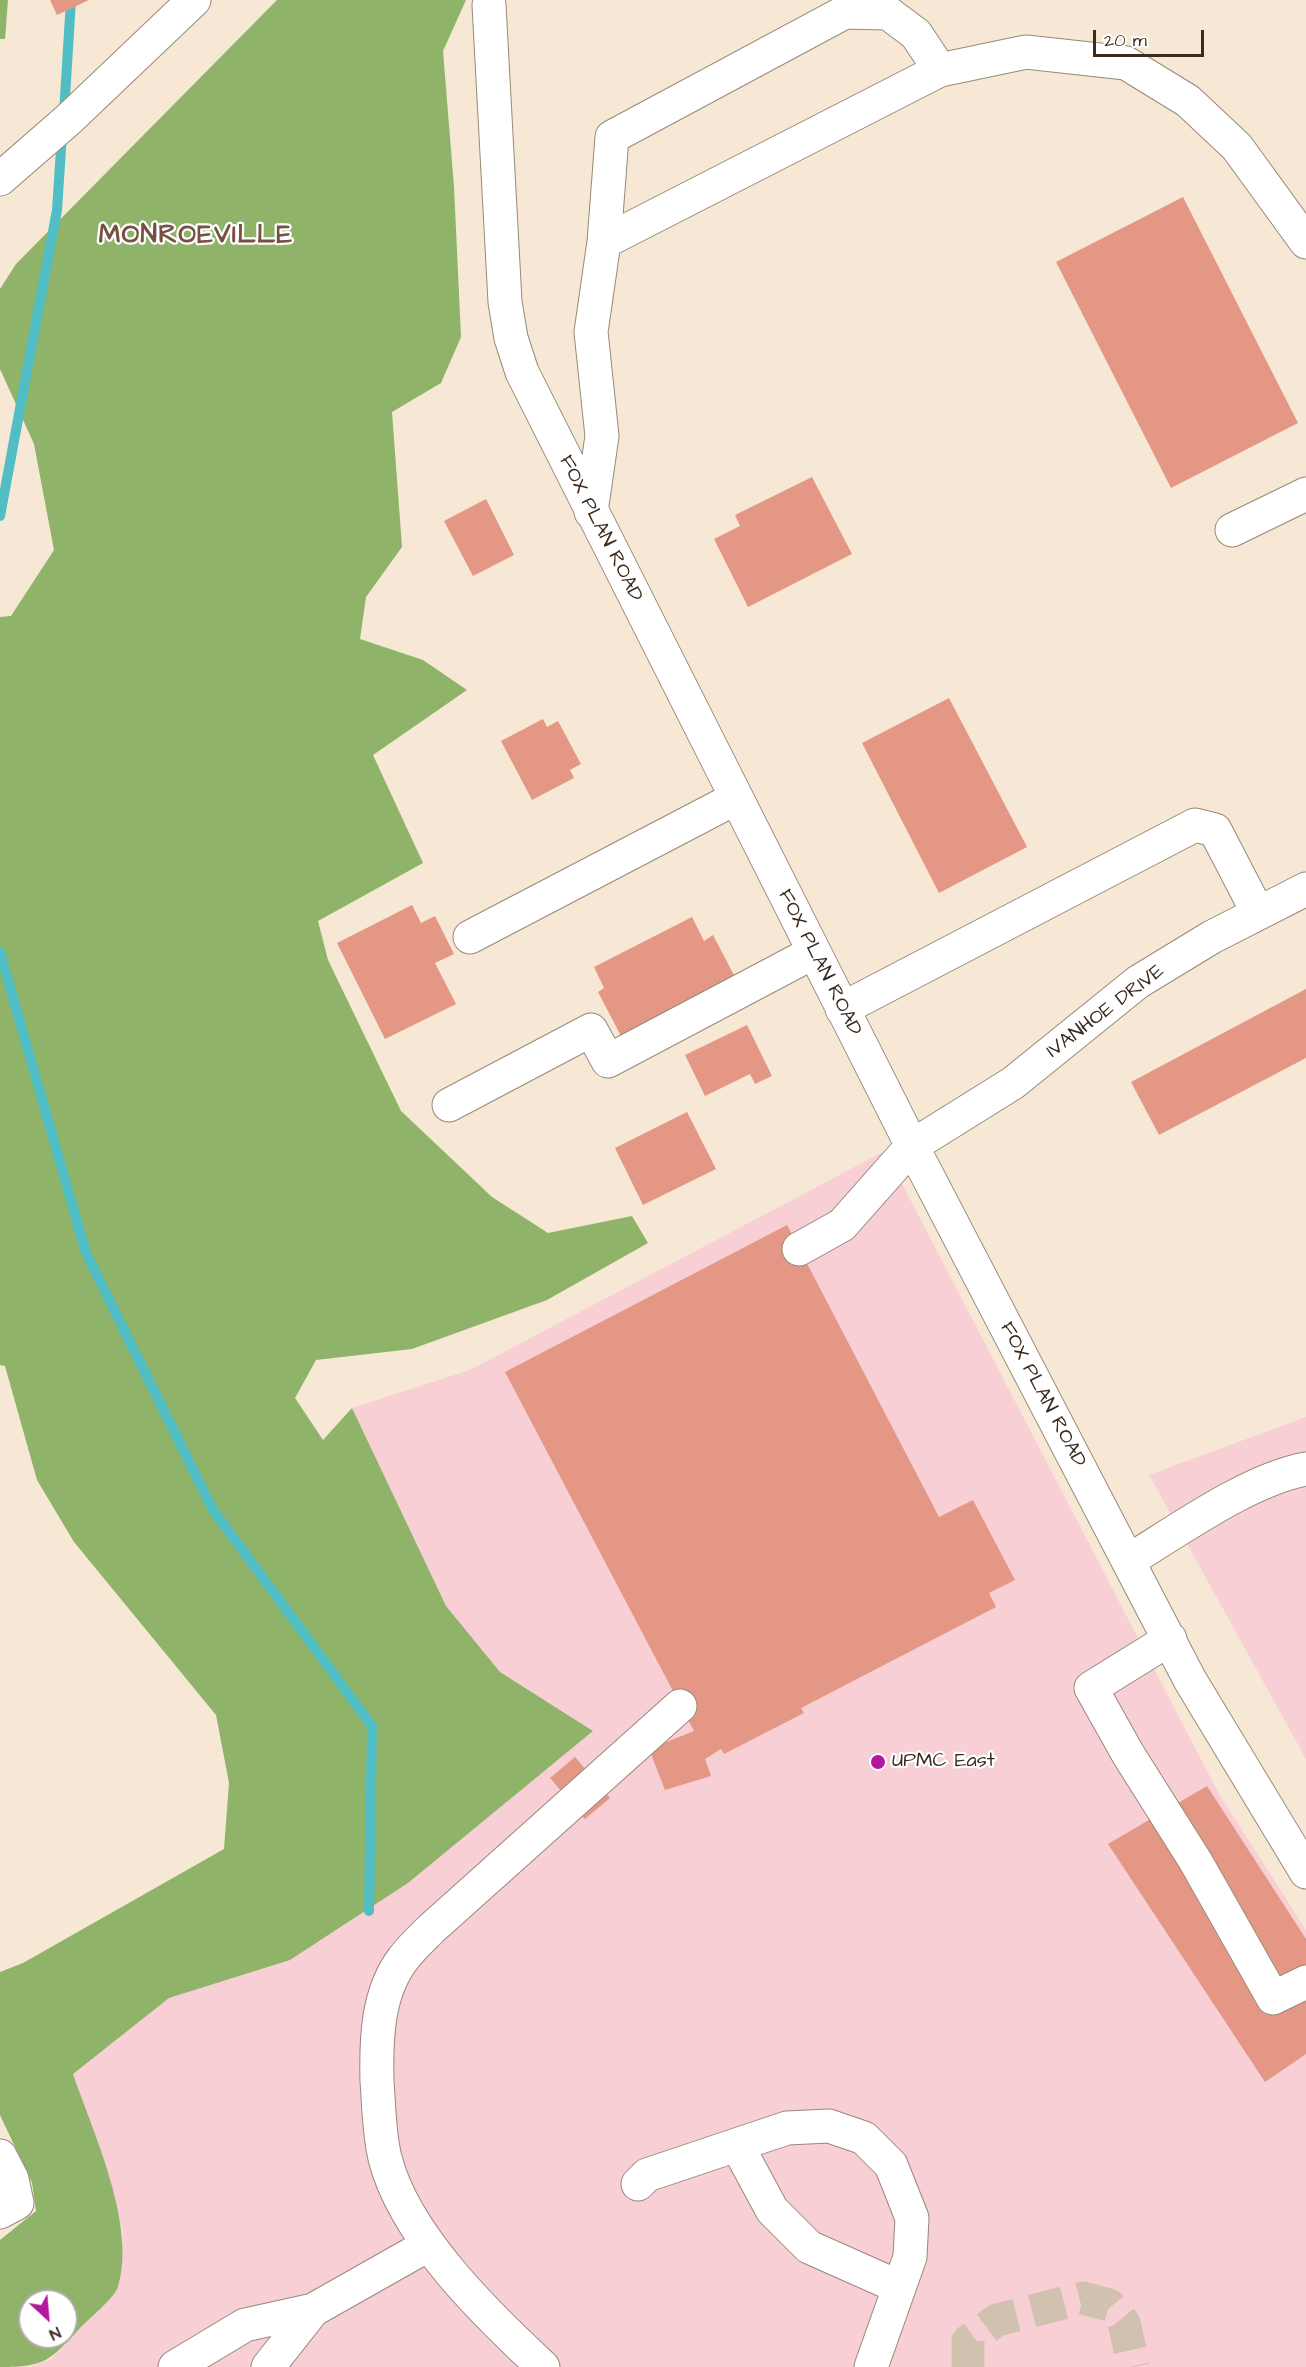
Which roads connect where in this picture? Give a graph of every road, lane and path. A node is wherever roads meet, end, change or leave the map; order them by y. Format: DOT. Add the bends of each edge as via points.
graph roads {
  1 [pos="194,0"];
  2 [pos="489,5"];
  3 [pos="940,70"];
  4 [pos="0,178"];
  5 [pos="604,242"];
  6 [pos="1306,242"];
  7 [pos="1306,494"];
  8 [pos="591,512"];
  9 [pos="1232,530"];
  10 [pos="736,798"];
  11 [pos="1306,889"];
  12 [pos="1258,913"];
  13 [pos="470,937"];
  14 [pos="814,952"];
  15 [pos="842,1009"];
  16 [pos="449,1105"];
  17 [pos="912,1146"];
  18 [pos="799,1249"];
  19 [pos="1306,1469"];
  20 [pos="1128,1561"];
  21 [pos="1170,1639"];
  22 [pos="680,1706"];
  23 [pos="1305,1868"];
  24 [pos="1306,1982"];
  25 [pos="737,2145"];
  26 [pos="0,2156"];
  27 [pos="638,2184"];
  28 [pos="0,2212"];
  29 [pos="428,2246"];
  30 [pos="899,2287"];
  31 [pos="313,2310"];
  32 [pos="176,2367"];
  33 [pos="268,2367"];
  34 [pos="543,2367"];
  35 [pos="871,2367"];
  1 -- 4 [label="street" via="69,119"];
  2 -- 8 [label="street, FOX PLAN ROAD" via="505,302 511,338 522,372"];
  3 -- 5 [label="street"];
  3 -- 5 [label="street" via="916,34 888,13 845,12 612,137"];
  3 -- 6 [label="street" via="1026,52 1126,63 1188,101 1237,147"];
  5 -- 8 [label="street" via="591,332 602,436"];
  7 -- 9 [label="street"];
  8 -- 10 [label="street, FOX PLAN ROAD"];
  10 -- 13 [label="street"];
  10 -- 14 [label="street, FOX PLAN ROAD"];
  11 -- 12 [label="street, IVANHOE DRIVE"];
  12 -- 15 [label="street" via="1215,830 1196,825"];
  12 -- 17 [label="street, IVANHOE DRIVE" via="1138,982 1013,1083"];
  14 -- 15 [label="street, FOX PLAN ROAD"];
  14 -- 16 [label="street" via="608,1061 591,1030"];
  15 -- 17 [label="street, FOX PLAN ROAD"];
  17 -- 18 [label="street, IVANHOE DRIVE" via="842,1225"];
  17 -- 20 [label="street, FOX PLAN ROAD"];
  19 -- 20 [label="street" via="1292,1471 1232,1498"];
  20 -- 21 [label="street, FOX PLAN ROAD"];
  21 -- 23 [label="street, FOX PLAN ROAD" via="1190,1680"];
  21 -- 24 [label="street" via="1091,1688 1274,1998"];
  22 -- 29 [label="street" via="431,1929 403,1959 386,1988 378,2029 377,2065 385,2159"];
  25 -- 27 [label="street" via="647,2175"];
  25 -- 30 [label="street" via="772,2210 809,2247"];
  25 -- 30 [label="street" via="787,2128 829,2126 864,2138 891,2165 912,2218 910,2257"];
  26 -- 28 [label="street" via="12,2179 16,2203"];
  29 -- 31 [label="street"];
  29 -- 34 [label="street" via="493,2321"];
  30 -- 35 [label="street"];
  31 -- 32 [label="street" via="245,2325"];
  31 -- 33 [label="street"];
}
